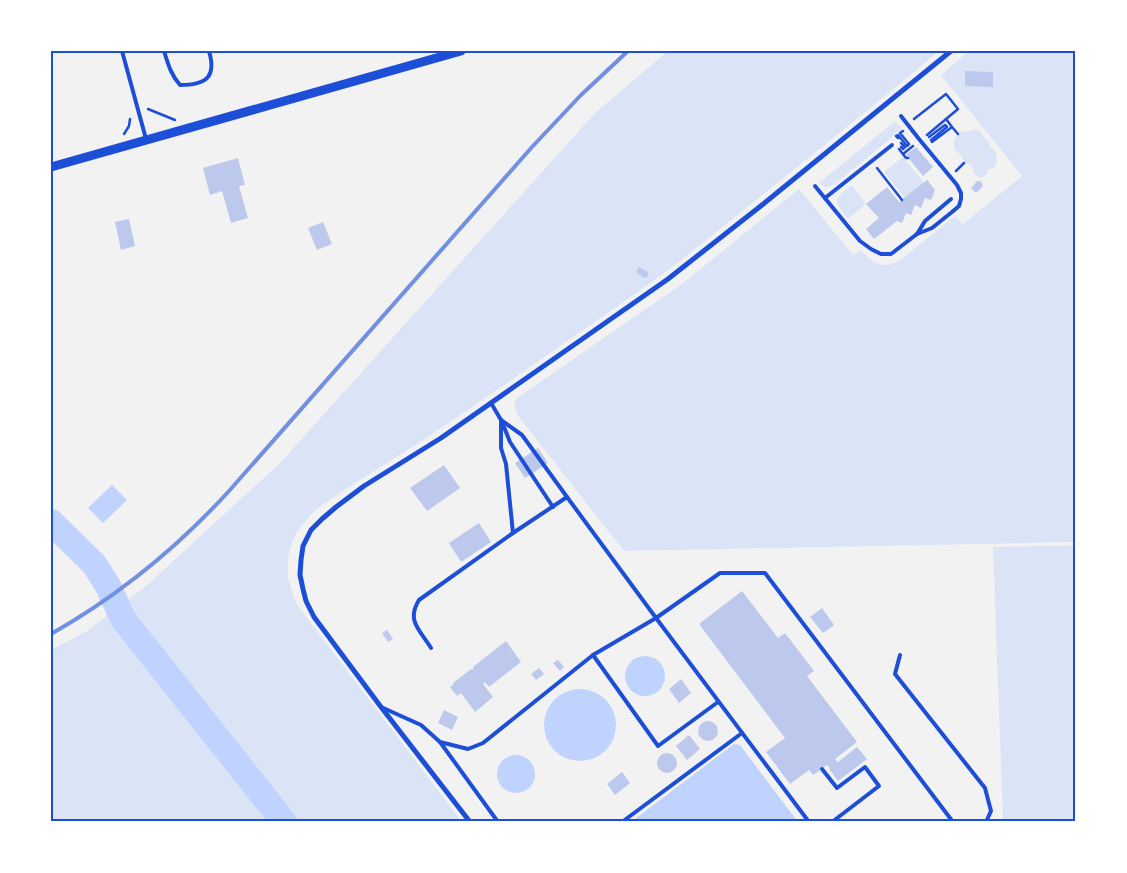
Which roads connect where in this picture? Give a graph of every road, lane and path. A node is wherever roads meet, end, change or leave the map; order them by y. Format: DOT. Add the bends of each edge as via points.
graph roads {
  1 [pos="122,51"];
  2 [pos="164,51"];
  3 [pos="209,51"];
  4 [pos="461,51"];
  5 [pos="951,51"];
  6 [pos="901,116"];
  7 [pos="946,119"];
  8 [pos="907,124"];
  9 [pos="938,126"];
  10 [pos="952,127"];
  11 [pos="958,134"];
  12 [pos="927,135"];
  13 [pos="894,138"];
  14 [pos="147,141"];
  15 [pos="893,144"];
  16 [pos="914,146"];
  17 [pos="908,158"];
  18 [pos="871,162"];
  19 [pos="964,163"];
  20 [pos="51,167"];
  21 [pos="956,171"];
  22 [pos="815,186"];
  23 [pos="825,198"];
  24 [pos="951,199"];
  25 [pos="902,200"];
  26 [pos="917,234"];
  27 [pos="490,404"];
  28 [pos="501,420"];
  29 [pos="567,497"];
  30 [pos="552,507"];
  31 [pos="513,533"];
  32 [pos="656,618"];
  33 [pos="431,648"];
  34 [pos="593,655"];
  35 [pos="900,655"];
  36 [pos="718,702"];
  37 [pos="381,707"];
  38 [pos="742,733"];
  39 [pos="440,742"];
  40 [pos="822,769"];
  41 [pos="470,822"];
  42 [pos="498,822"];
  43 [pos="622,822"];
  44 [pos="809,822"];
  45 [pos="832,822"];
  46 [pos="953,822"];
  47 [pos="986,822"];
  1 -- 14 [label="lane"];
  2 -- 3 [label="lane" via="175,79 180,85 192,85 201,83 209,75 212,66"];
  4 -- 14 [label="street"];
  5 -- 27 [label="street" via="668,279"];
  6 -- 8 [label="lane"];
  7 -- 8 [label="path" via="958,109 946,94"];
  7 -- 9 [label="path"];
  7 -- 10 [label="path"];
  8 -- 26 [label="lane" via="961,193 959,206 932,228"];
  10 -- 11 [label="path"];
  10 -- 12 [label="path" via="932,142 947,127 945,125 929,138"];
  13 -- 16 [label="path" via="905,148 896,136 907,146 909,144 900,133 903,131"];
  14 -- 20 [label="street"];
  15 -- 17 [label="path"];
  15 -- 18 [label="lane"];
  18 -- 23 [label="lane"];
  18 -- 25 [label="path"];
  19 -- 21 [label="path"];
  22 -- 23 [label="lane"];
  23 -- 26 [label="lane" via="860,241 881,254 892,254"];
  24 -- 26 [label="lane" via="925,221"];
  27 -- 28 [label="lane"];
  27 -- 37 [label="street" via="336,507 311,530 303,546 300,575 306,601 314,617"];
  28 -- 29 [label="lane" via="522,435"];
  28 -- 30 [label="lane" via="510,442"];
  28 -- 31 [label="lane" via="501,448 506,464"];
  29 -- 30 [label="lane"];
  29 -- 32 [label="lane"];
  30 -- 31 [label="lane"];
  31 -- 33 [label="lane" via="419,600 413,614 414,622"];
  32 -- 34 [label="lane"];
  32 -- 36 [label="lane"];
  32 -- 46 [label="lane" via="720,573 765,573"];
  34 -- 36 [label="lane" via="658,746"];
  34 -- 39 [label="lane" via="483,743 468,749"];
  35 -- 47 [label="lane" via="895,674 984,788 991,811"];
  36 -- 38 [label="lane"];
  37 -- 39 [label="lane" via="421,726"];
  37 -- 41 [label="street"];
  38 -- 43 [label="lane"];
  38 -- 44 [label="lane"];
  39 -- 42 [label="lane"];
  40 -- 45 [label="lane" via="837,788 865,767 879,786"];
}
